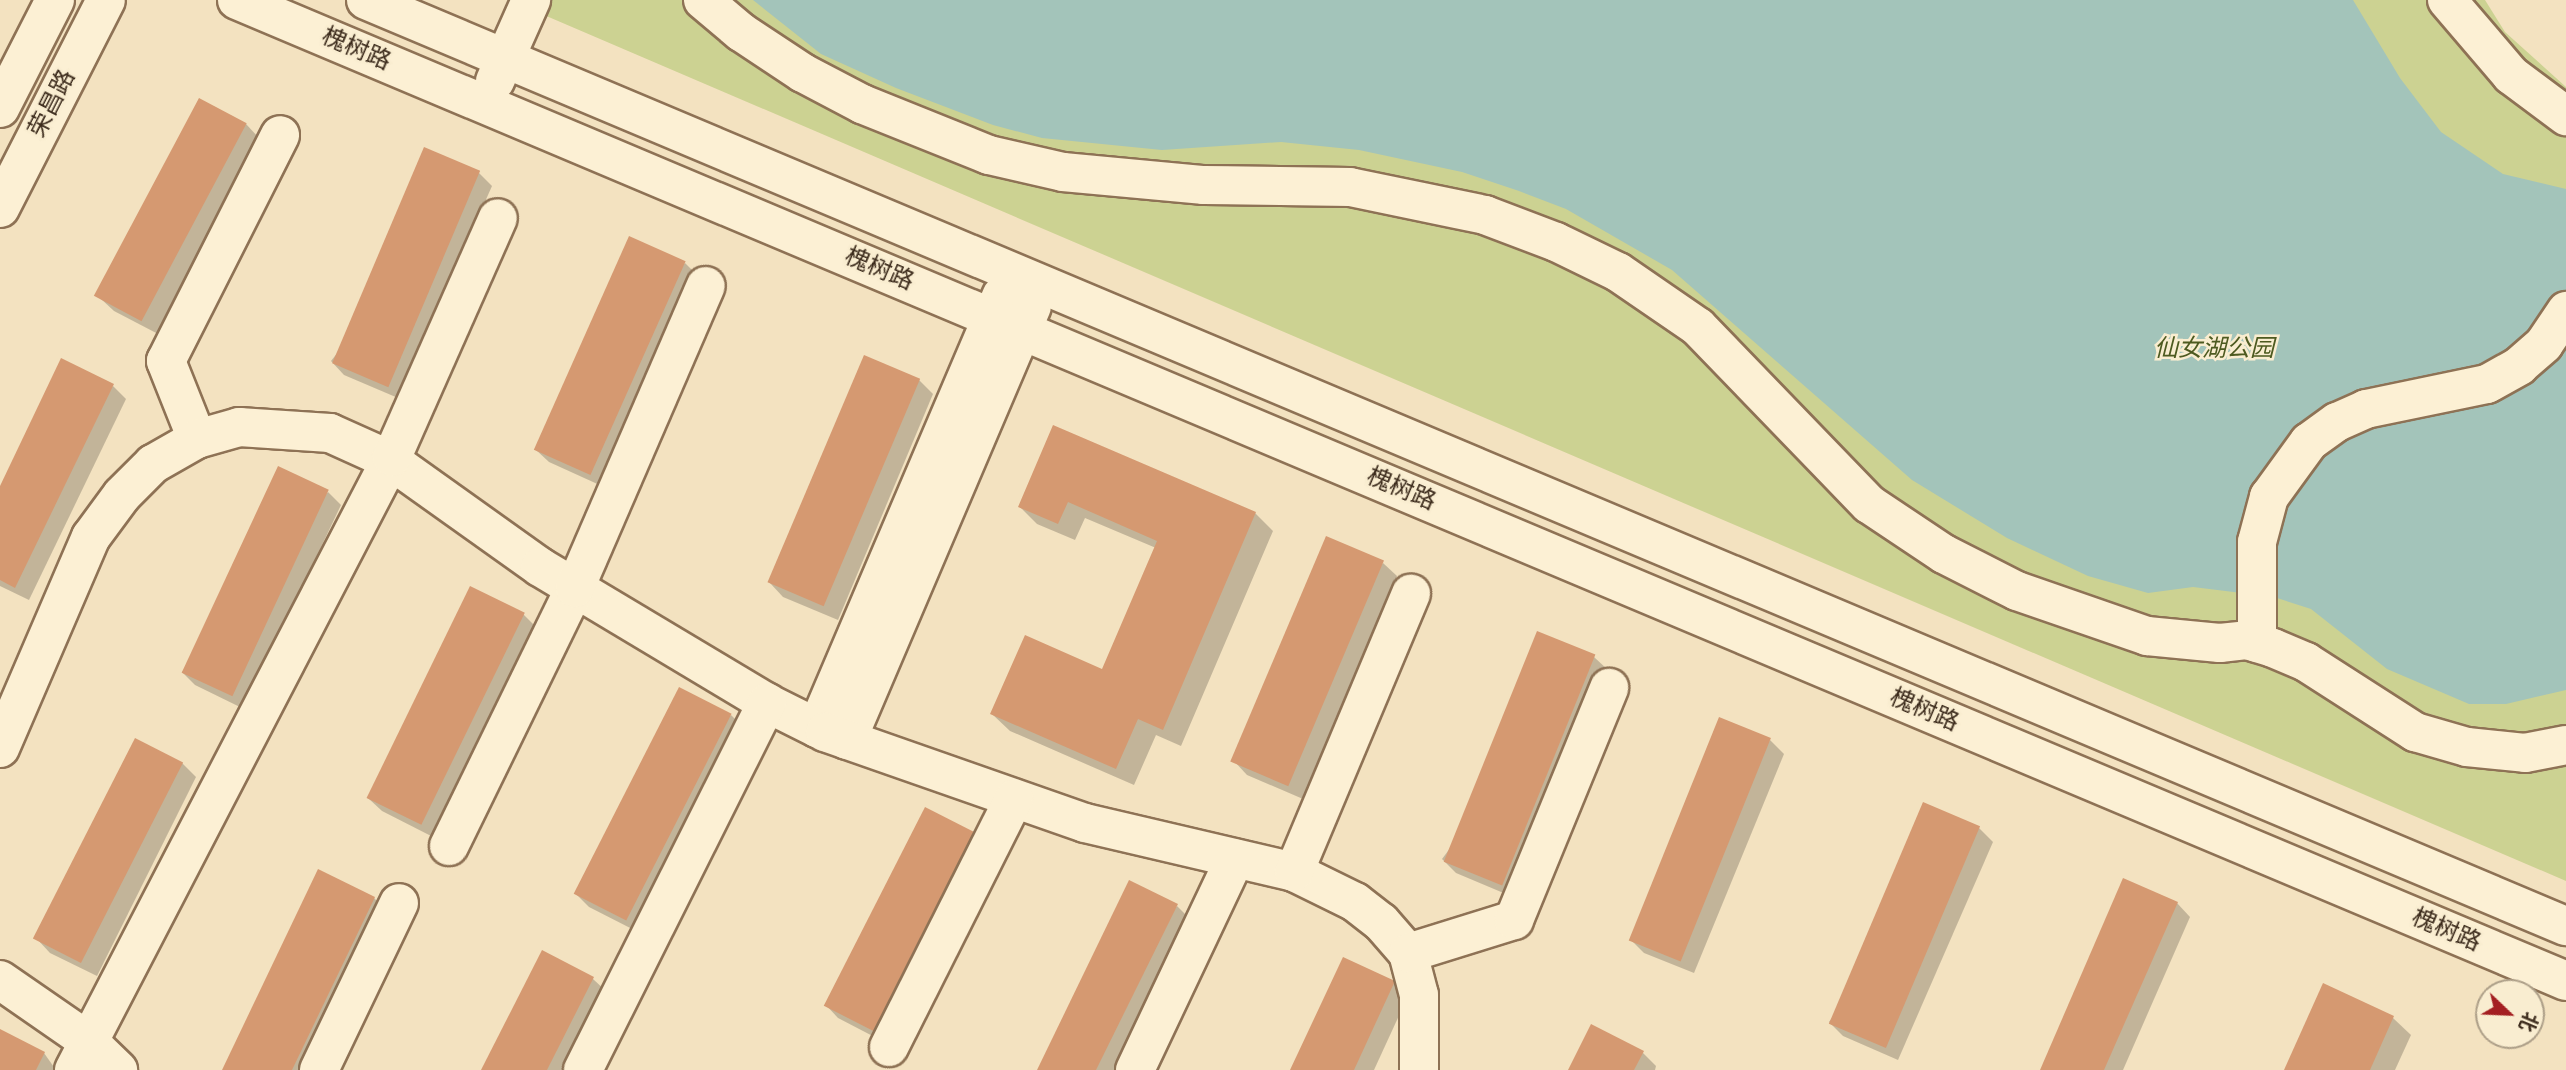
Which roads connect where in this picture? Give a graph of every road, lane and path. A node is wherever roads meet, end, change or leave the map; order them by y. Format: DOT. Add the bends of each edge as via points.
graph roads {
  1 [pos="55,0"];
  2 [pos="106,0"];
  3 [pos="237,0"];
  4 [pos="366,0"];
  5 [pos="531,0"];
  6 [pos="703,0"];
  7 [pos="2447,0"];
  8 [pos="505,58"];
  9 [pos="484,104"];
  10 [pos="0,108"];
  11 [pos="2566,116"];
  12 [pos="280,135"];
  13 [pos="0,208"];
  14 [pos="498,218"];
  15 [pos="1026,278"];
  16 [pos="706,286"];
  17 [pos="2566,311"];
  18 [pos="1007,324"];
  19 [pos="197,439"];
  20 [pos="391,458"];
  21 [pos="575,588"];
  22 [pos="1412,594"];
  23 [pos="2258,643"];
  24 [pos="1609,688"];
  25 [pos="767,703"];
  26 [pos="832,734"];
  27 [pos="2566,745"];
  28 [pos="0,748"];
  29 [pos="1014,799"];
  30 [pos="449,846"];
  31 [pos="1235,858"];
  32 [pos="1294,872"];
  33 [pos="399,903"];
  34 [pos="2566,926"];
  35 [pos="1408,953"];
  36 [pos="0,980"];
  37 [pos="2566,981"];
  38 [pos="889,1047"];
  39 [pos="81,1055"];
  40 [pos="118,1070"];
  41 [pos="319,1070"];
  42 [pos="583,1070"];
  43 [pos="1135,1070"];
  44 [pos="1419,1070"];
  1 -- 10 [label="street, 荣昌路"];
  2 -- 13 [label="street, 荣昌路"];
  3 -- 9 [label="street, 槐树路"];
  4 -- 8 [label="street, 槐树路"];
  5 -- 8 [label="street"];
  6 -- 23 [label="street" via="803,73 862,104 989,155 1075,173 1203,185 1350,187 1485,215 1556,242 1618,272 1698,327 1869,504 1944,554 2017,591 2147,636"];
  7 -- 11 [label="street" via="2511,75"];
  8 -- 9 [label="street"];
  8 -- 15 [label="street, 槐树路"];
  9 -- 18 [label="street, 槐树路"];
  12 -- 19 [label="street" via="166,361"];
  14 -- 20 [label="street"];
  15 -- 18 [label="street"];
  15 -- 34 [label="street, 槐树路"];
  16 -- 21 [label="street"];
  17 -- 23 [label="street" via="2543,344 2519,366 2487,384 2366,409 2309,442 2269,497 2257,542"];
  18 -- 26 [label="street"];
  18 -- 37 [label="street, 槐树路"];
  19 -- 20 [label="street" via="239,427 286,427 330,433"];
  19 -- 28 [label="street" via="153,464 122,495 91,537"];
  20 -- 21 [label="street"];
  20 -- 39 [label="street"];
  21 -- 25 [label="street"];
  21 -- 30 [label="street"];
  22 -- 32 [label="street"];
  23 -- 27 [label="street" via="2306,662 2415,732 2467,747 2525,753"];
  24 -- 35 [label="street" via="1514,920"];
  25 -- 26 [label="street"];
  25 -- 42 [label="street"];
  26 -- 29 [label="street"];
  29 -- 31 [label="street" via="1085,823"];
  29 -- 38 [label="street"];
  31 -- 32 [label="street"];
  31 -- 43 [label="street"];
  32 -- 35 [label="street" via="1355,902 1381,922"];
  33 -- 41 [label="street"];
  35 -- 44 [label="street" via="1419,995"];
  36 -- 39 [label="street"];
  39 -- 40 [label="street"];
}
